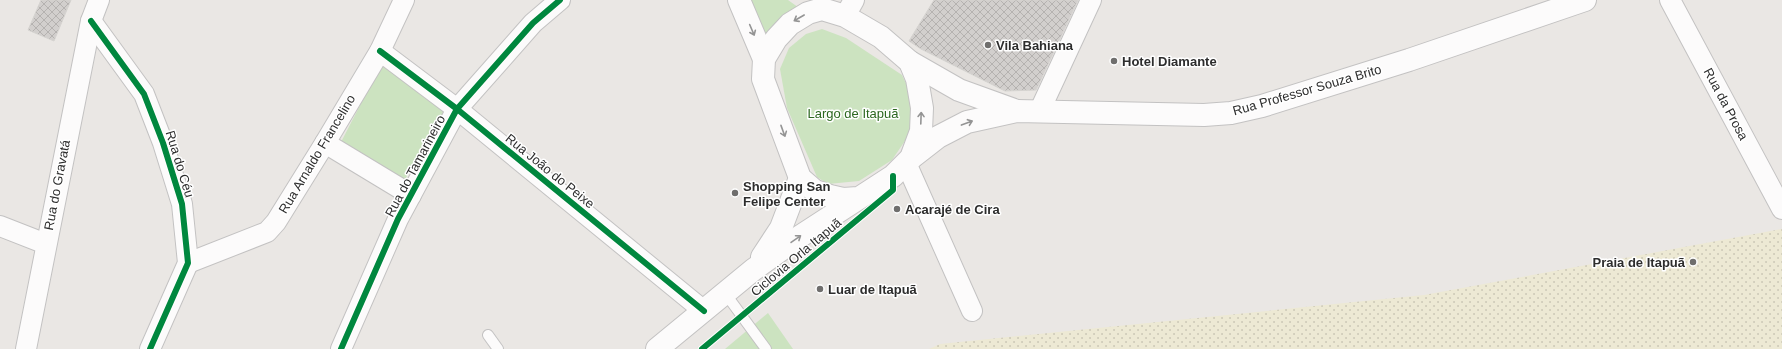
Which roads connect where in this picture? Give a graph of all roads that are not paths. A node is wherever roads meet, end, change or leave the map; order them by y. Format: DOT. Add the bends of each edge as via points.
graph roads {
  1 [pos="99,0"];
  2 [pos="404,0"];
  3 [pos="560,0"];
  4 [pos="739,0"];
  5 [pos="1091,0"];
  6 [pos="1585,0"];
  7 [pos="1670,0"];
  8 [pos="838,7"];
  9 [pos="91,21"];
  10 [pos="380,51"];
  11 [pos="764,59"];
  12 [pos="910,62"];
  13 [pos="457,109"];
  14 [pos="1017,110"];
  15 [pos="1040,110"];
  16 [pos="325,143"];
  17 [pos="908,161"];
  18 [pos="800,178"];
  19 [pos="411,195"];
  20 [pos="858,198"];
  21 [pos="1782,209"];
  22 [pos="0,226"];
  23 [pos="46,244"];
  24 [pos="188,263"];
  25 [pos="753,270"];
  26 [pos="725,293"];
  27 [pos="704,311"];
  28 [pos="972,311"];
  29 [pos="488,335"];
  30 [pos="26,349"];
  31 [pos="150,349"];
  32 [pos="342,349"];
  33 [pos="498,349"];
  34 [pos="658,349"];
  35 [pos="766,349"];
  1 -- 9 [label="street"];
  2 -- 10 [label="street, Rua Arnaldo Francelino"];
  3 -- 13 [label="street, Rua do Tamarineiro" via="533,23"];
  4 -- 11 [label="main road, one-way"];
  5 -- 15 [label="street"];
  6 -- 15 [label="main road, Rua Professor Souza Brito" via="1409,60 1262,106 1231,113 1204,115"];
  7 -- 21 [label="street, Rua da Prosa"];
  8 -- 11 [label="main road, one-way" via="808,13 790,24 776,39"];
  8 -- 12 [label="main road, Rua Professor Souza Brito" via="881,37"];
  9 -- 23 [label="street, Rua do Gravatá"];
  9 -- 24 [label="street, Rua do Céu" via="144,94 182,204"];
  10 -- 13 [label="street, Rua João do Peixe"];
  10 -- 16 [label="street, Rua Arnaldo Francelino"];
  11 -- 18 [label="main road, one-way" via="763,79"];
  12 -- 14 [label="main road, Rua Professor Souza Brito" via="959,90"];
  17 -- 12 [label="main road, one-way" via="921,131 922,108 917,79"];
  13 -- 19 [label="street, Rua do Tamarineiro"];
  13 -- 27 [label="street, Rua João do Peixe"];
  14 -- 15 [label="main road, Rua Professor Souza Brito"];
  17 -- 14 [label="main road, Rua Professor Souza Brito, one-way" via="938,137 967,122"];
  16 -- 19 [label="street"];
  16 -- 24 [label="street, Rua Arnaldo Francelino" via="276,222 267,232"];
  17 -- 20 [label="main road, Rua Professor Souza Brito" via="894,176"];
  17 -- 28 [label="street"];
  18 -- 20 [label="main road" via="815,191 843,199"];
  18 -- 25 [label="main road" via="781,228"];
  19 -- 32 [label="street, Rua do Tamarineiro"];
  25 -- 20 [label="main road, Rua Professor Souza Brito, one-way"];
  22 -- 23 [label="street"];
  23 -- 30 [label="street, Rua do Gravatá"];
  24 -- 31 [label="street, Rua do Céu"];
  25 -- 26 [label="main road"];
  26 -- 27 [label="main road"];
  26 -- 35 [label="lane"];
  27 -- 34 [label="main road"];
  29 -- 33 [label="lane"];
}
